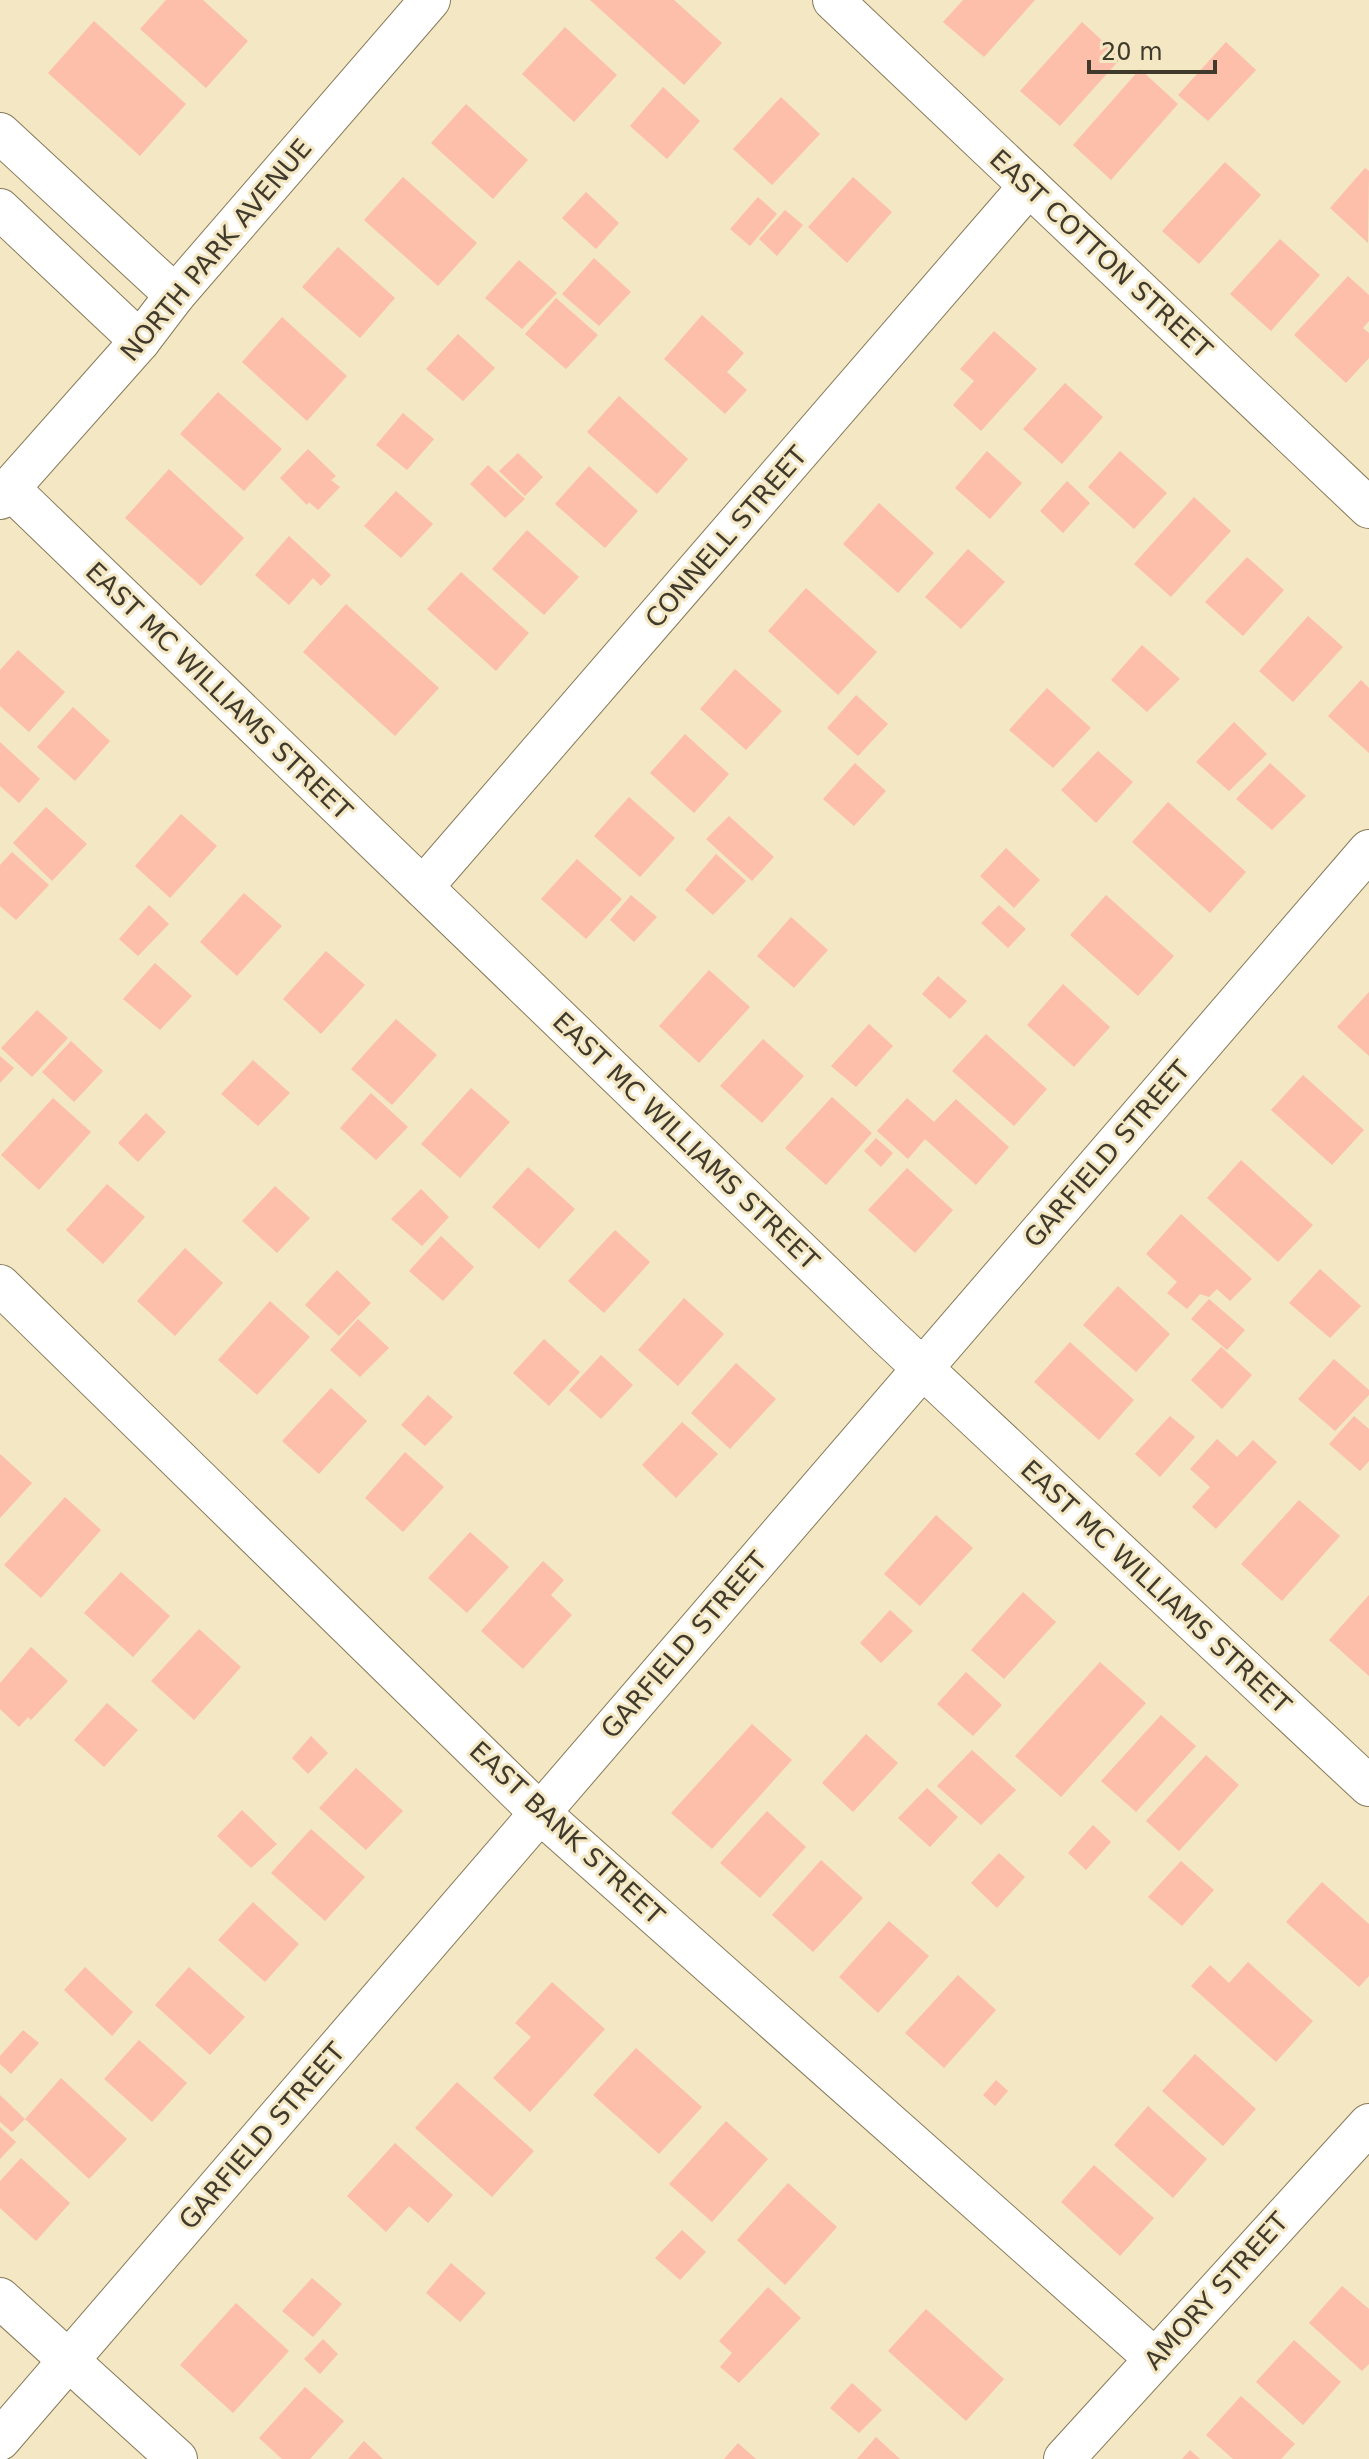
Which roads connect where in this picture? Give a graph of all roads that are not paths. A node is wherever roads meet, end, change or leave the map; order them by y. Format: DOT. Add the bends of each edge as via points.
graph roads {
  1 [pos="430,0"];
  2 [pos="833,0"];
  3 [pos="0,133"];
  4 [pos="1029,186"];
  5 [pos="0,209"];
  6 [pos="175,295"];
  7 [pos="140,341"];
  8 [pos="5,493"];
  9 [pos="1369,508"];
  10 [pos="1369,850"];
  11 [pos="423,887"];
  12 [pos="0,1285"];
  13 [pos="922,1369"];
  14 [pos="1369,1786"];
  15 [pos="540,1813"];
  16 [pos="1369,2124"];
  17 [pos="0,2298"];
  18 [pos="1154,2358"];
  19 [pos="68,2361"];
  20 [pos="0,2440"];
  21 [pos="177,2459"];
  22 [pos="1064,2459"];
  1 -- 6 [label="street, NORTH PARK AVENUE"];
  2 -- 4 [label="street, EAST COTTON STREET"];
  3 -- 6 [label="street"];
  4 -- 9 [label="street, EAST COTTON STREET"];
  4 -- 11 [label="street, CONNELL STREET"];
  5 -- 7 [label="street"];
  6 -- 7 [label="street, NORTH PARK AVENUE"];
  7 -- 8 [label="street, NORTH PARK AVENUE"];
  8 -- 11 [label="street, EAST MC WILLIAMS STREET"];
  10 -- 13 [label="street, GARFIELD STREET"];
  11 -- 13 [label="street, EAST MC WILLIAMS STREET"];
  12 -- 15 [label="street, EAST BANK STREET"];
  13 -- 14 [label="street, EAST MC WILLIAMS STREET"];
  13 -- 15 [label="street, GARFIELD STREET"];
  15 -- 18 [label="street, EAST BANK STREET"];
  15 -- 19 [label="street, GARFIELD STREET"];
  16 -- 18 [label="street, AMORY STREET"];
  17 -- 19 [label="street"];
  18 -- 22 [label="street, AMORY STREET"];
  19 -- 20 [label="street, GARFIELD STREET"];
  19 -- 21 [label="street"];
}
